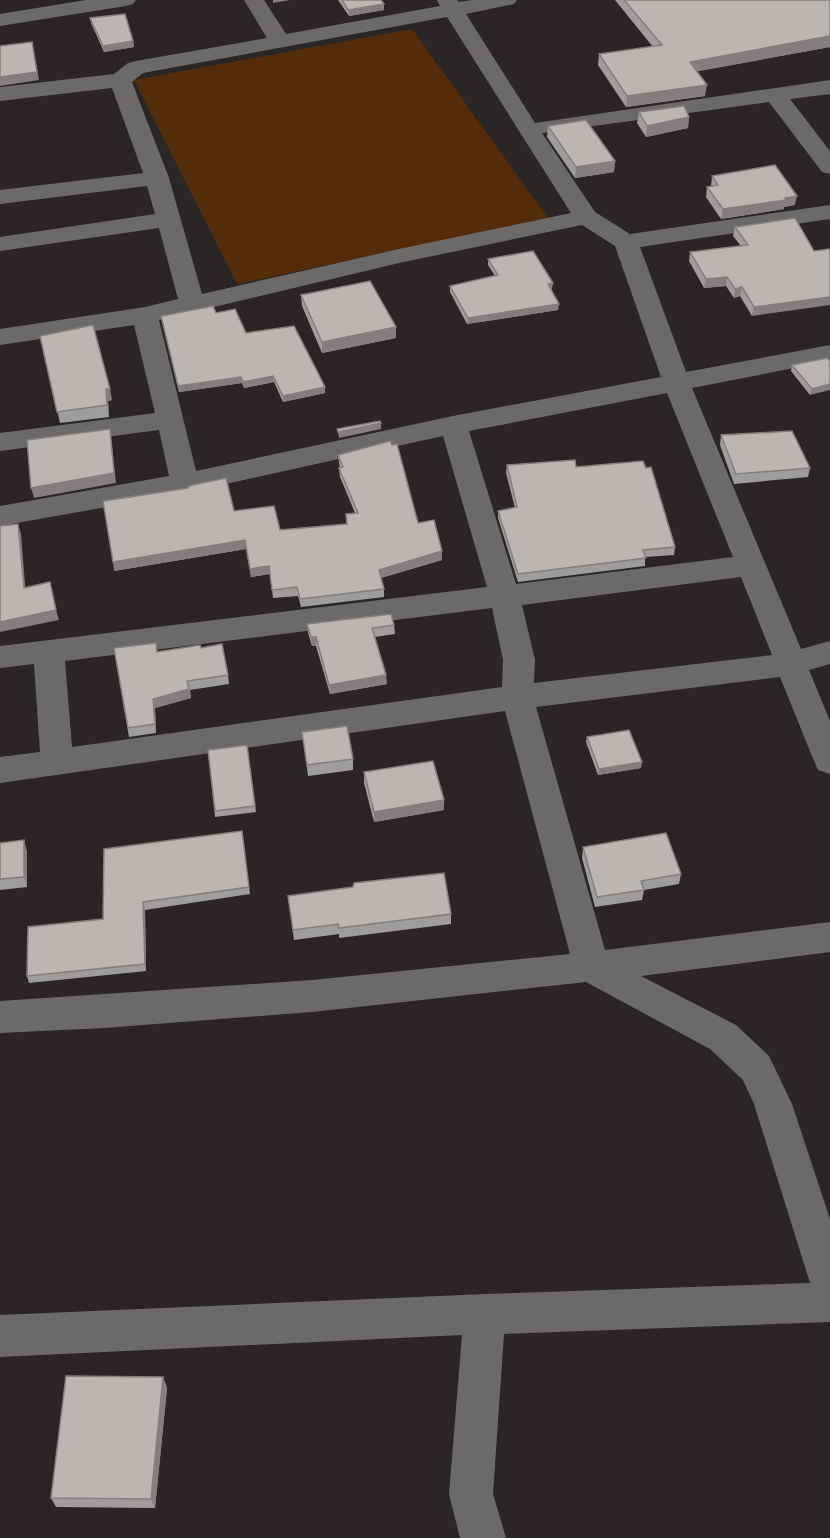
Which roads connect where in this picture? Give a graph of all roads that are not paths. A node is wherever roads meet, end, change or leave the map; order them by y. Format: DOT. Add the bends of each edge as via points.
graph roads {
  1 [pos="126,0"];
  2 [pos="254,0"];
  3 [pos="507,0"];
  4 [pos="451,5"];
  5 [pos="0,20"];
  6 [pos="279,40"];
  7 [pos="120,80"];
  8 [pos="830,87"];
  9 [pos="0,94"];
  10 [pos="774,94"];
  11 [pos="528,129"];
  12 [pos="830,167"];
  13 [pos="157,177"];
  14 [pos="0,196"];
  15 [pos="830,212"];
  16 [pos="586,218"];
  17 [pos="169,219"];
  18 [pos="626,242"];
  19 [pos="0,244"];
  20 [pos="192,303"];
  21 [pos="145,315"];
  22 [pos="0,337"];
  23 [pos="830,353"];
  24 [pos="676,382"];
  25 [pos="169,420"];
  26 [pos="453,425"];
  27 [pos="0,442"];
  28 [pos="185,483"];
  29 [pos="0,516"];
  30 [pos="751,565"];
  31 [pos="505,596"];
  32 [pos="49,651"];
  33 [pos="830,651"];
  34 [pos="0,657"];
  35 [pos="791,664"];
  36 [pos="517,697"];
  37 [pos="830,761"];
  38 [pos="57,762"];
  39 [pos="0,770"];
  40 [pos="830,937"];
  41 [pos="592,968"];
  42 [pos="0,1017"];
  43 [pos="830,1281"];
  44 [pos="830,1302"];
  45 [pos="485,1314"];
  46 [pos="0,1336"];
  47 [pos="483,1538"];
  1 -- 5 [label="street"];
  2 -- 6 [label="street"];
  3 -- 4 [label="street"];
  4 -- 6 [label="street"];
  4 -- 11 [label="street"];
  6 -- 7 [label="street" via="136,68"];
  7 -- 9 [label="street"];
  7 -- 13 [label="street"];
  8 -- 10 [label="street"];
  10 -- 11 [label="street"];
  10 -- 12 [label="street"];
  11 -- 16 [label="street"];
  13 -- 14 [label="street"];
  13 -- 17 [label="street"];
  15 -- 18 [label="street"];
  16 -- 18 [label="street"];
  16 -- 20 [label="street"];
  17 -- 19 [label="street"];
  17 -- 20 [label="street"];
  18 -- 24 [label="street"];
  20 -- 21 [label="street"];
  21 -- 22 [label="street"];
  21 -- 25 [label="street"];
  23 -- 24 [label="street"];
  24 -- 26 [label="street"];
  24 -- 30 [label="street"];
  25 -- 27 [label="street"];
  25 -- 28 [label="street"];
  26 -- 28 [label="street"];
  26 -- 31 [label="street"];
  28 -- 29 [label="street"];
  30 -- 31 [label="street"];
  30 -- 35 [label="street"];
  31 -- 32 [label="street"];
  31 -- 36 [label="street" via="519,660"];
  32 -- 34 [label="street"];
  32 -- 38 [label="street"];
  33 -- 35 [label="street"];
  35 -- 36 [label="street"];
  35 -- 37 [label="street"];
  36 -- 38 [label="street"];
  36 -- 41 [label="street"];
  38 -- 39 [label="street"];
  40 -- 41 [label="street"];
  41 -- 42 [label="street" via="142,1011"];
  41 -- 43 [label="street" via="723,1037 756,1068 773,1104"];
  44 -- 45 [label="street"];
  45 -- 46 [label="street"];
  45 -- 47 [label="street" via="471,1494"];
}
